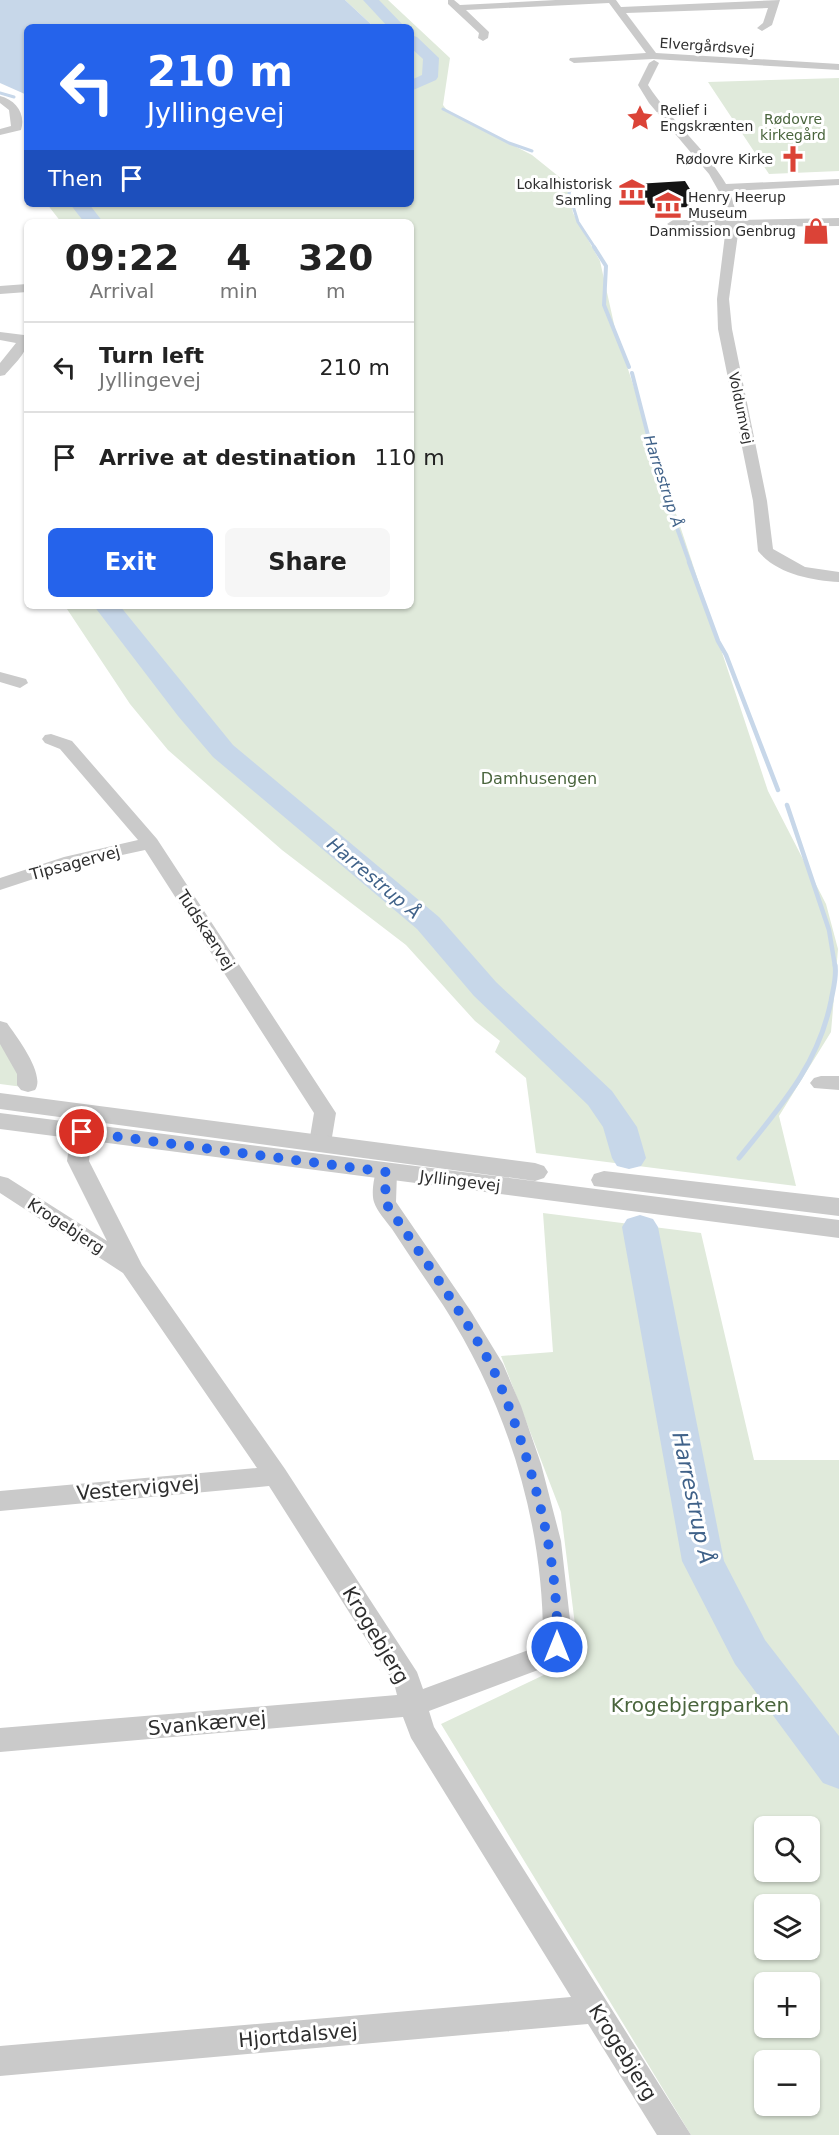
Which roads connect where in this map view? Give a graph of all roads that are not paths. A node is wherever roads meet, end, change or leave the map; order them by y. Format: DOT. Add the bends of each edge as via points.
graph roads {
  1 [pos="449,0"];
  2 [pos="611,0"];
  3 [pos="774,2"];
  4 [pos="458,8"];
  5 [pos="618,10"];
  6 [pos="762,28"];
  7 [pos="483,39"];
  8 [pos="574,60"];
  9 [pos="653,60"];
  10 [pos="839,67"];
  11 [pos="0,99"];
  12 [pos="0,132"];
  13 [pos="839,182"];
  14 [pos="723,188"];
  15 [pos="839,222"];
  16 [pos="733,223"];
  17 [pos="673,224"];
  18 [pos="24,288"];
  19 [pos="0,290"];
  20 [pos="0,336"];
  21 [pos="0,372"];
  22 [pos="839,577"];
  23 [pos="0,677"];
  24 [pos="20,683"];
  25 [pos="51,739"];
  26 [pos="150,843"];
  27 [pos="0,884"];
  28 [pos="0,1027"];
  29 [pos="28,1085"];
  30 [pos="0,1101"];
  31 [pos="0,1121"];
  32 [pos="87,1122"];
  33 [pos="320,1143"];
  34 [pos="386,1172"];
  35 [pos="0,1183"];
  36 [pos="839,1207"];
  37 [pos="839,1229"];
  38 [pos="132,1268"];
  39 [pos="276,1476"];
  40 [pos="0,1501"];
  41 [pos="413,1705"];
  42 [pos="0,1740"];
  43 [pos="596,2009"];
  44 [pos="0,2061"];
  45 [pos="675,2135"];
  1 -- 4 [label="street"];
  2 -- 4 [label="street"];
  2 -- 5 [label="street"];
  3 -- 5 [label="street"];
  3 -- 6 [label="street"];
  4 -- 7 [label="street" via="484,32"];
  5 -- 9 [label="street"];
  8 -- 9 [label="street, Elvergårdsvej"];
  9 -- 10 [label="street, Elvergårdsvej"];
  9 -- 14 [label="street, Voldumvej" via="643,85"];
  11 -- 12 [label="street" via="13,105 17,128"];
  13 -- 14 [label="street"];
  14 -- 16 [label="street, Voldumvej"];
  15 -- 16 [label="street"];
  16 -- 17 [label="street"];
  16 -- 22 [label="street, Voldumvej" via="723,299 725,329 760,501 766,551 799,572"];
  18 -- 19 [label="street"];
  20 -- 21 [label="street" via="19,338 23,343"];
  23 -- 24 [label="street"];
  25 -- 26 [label="street, Tudskærvej" via="66,745"];
  26 -- 27 [label="street, Tipsagervej" via="71,861"];
  26 -- 33 [label="street, Tudskærvej" via="325,1113"];
  28 -- 29 [label="street" via="28,1074"];
  30 -- 32 [label="street, Jyllingevej"];
  31 -- 32 [label="street, Jyllingevej"];
  32 -- 33 [label="street, Jyllingevej"];
  32 -- 34 [label="street, Jyllingevej"];
  32 -- 38 [label="street, Krogebjerg" via="78,1161"];
  33 -- 36 [label="street, Jyllingevej"];
  34 -- 37 [label="street, Jyllingevej"];
  34 -- 41 [label="street" via="385,1202 486,1355 510,1408 533,1476 551,1552 558,1625 557,1647 544,1656"];
  35 -- 38 [label="street, Krogebjerg"];
  38 -- 39 [label="street, Krogebjerg"];
  39 -- 40 [label="street, Vestervigvej"];
  39 -- 41 [label="street, Krogebjerg" via="407,1680"];
  41 -- 42 [label="street, Svankærvej"];
  41 -- 43 [label="street, Krogebjerg" via="421,1730"];
  43 -- 44 [label="street, Hjortdalsvej"];
  43 -- 45 [label="street, Krogebjerg"];
}
